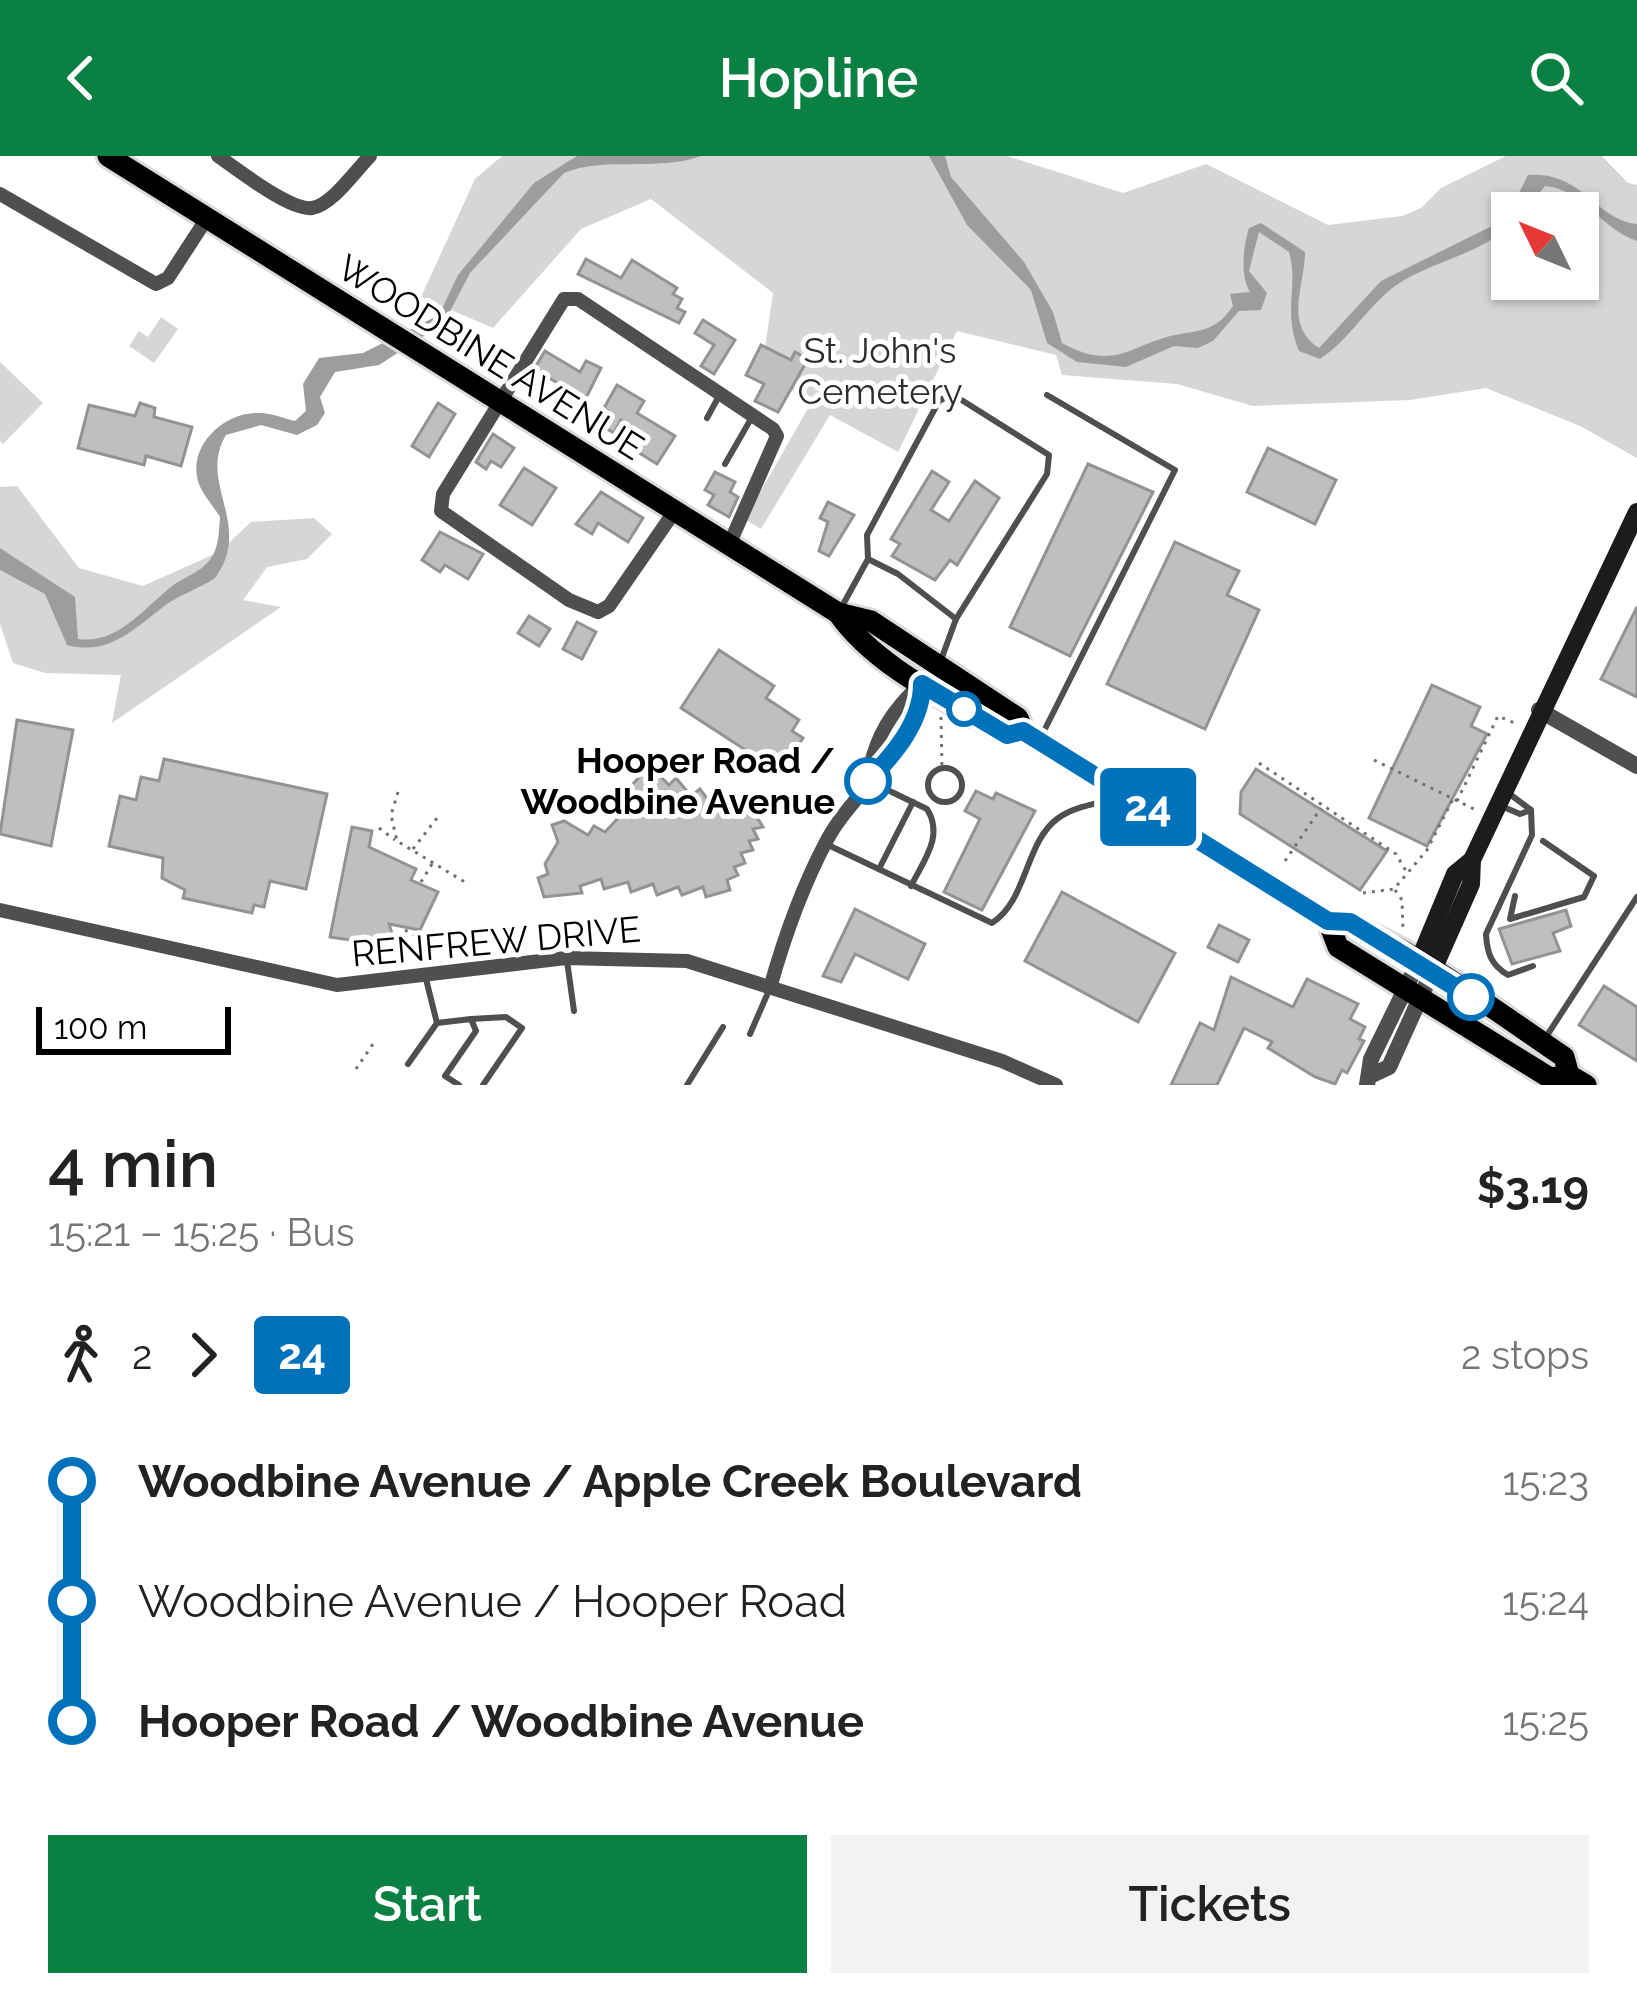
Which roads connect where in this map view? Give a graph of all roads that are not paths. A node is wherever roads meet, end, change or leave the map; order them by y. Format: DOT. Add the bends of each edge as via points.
graph roads {
  1 [pos="108,156"];
  2 [pos="218,156"];
  3 [pos="370,156"];
  4 [pos="0,194"];
  5 [pos="207,218"];
  6 [pos="720,392"];
  7 [pos="1047,394"];
  8 [pos="498,398"];
  9 [pos="754,414"];
  10 [pos="707,418"];
  11 [pos="725,464"];
  12 [pos="674,512"];
  13 [pos="1637,512"];
  14 [pos="729,544"];
  15 [pos="868,559"];
  16 [pos="838,614"];
  17 [pos="956,619"];
  18 [pos="938,665"];
  19 [pos="922,684"];
  20 [pos="1539,710"];
  21 [pos="1031,736"];
  22 [pos="1637,766"];
  23 [pos="868,781"];
  24 [pos="931,795"];
  25 [pos="1130,796"];
  26 [pos="1500,798"];
  27 [pos="917,804"];
  28 [pos="1531,810"];
  29 [pos="1543,841"];
  30 [pos="825,844"];
  31 [pos="879,869"];
  32 [pos="911,886"];
  33 [pos="1515,896"];
  34 [pos="1637,897"];
  35 [pos="0,910"];
  36 [pos="1328,921"];
  37 [pos="566,958"];
  38 [pos="1533,966"];
  39 [pos="1425,968"];
  40 [pos="425,975"];
  41 [pos="770,988"];
  42 [pos="1415,994"];
  43 [pos="574,1010"];
  44 [pos="471,1018"];
  45 [pos="437,1023"];
  46 [pos="723,1028"];
  47 [pos="750,1034"];
  48 [pos="1543,1043"];
  49 [pos="409,1064"];
  50 [pos="1370,1080"];
  51 [pos="1577,1080"];
  52 [pos="459,1085"];
  53 [pos="483,1085"];
  54 [pos="687,1085"];
  55 [pos="1056,1085"];
  1 -- 5 [label="main road, WOODBINE AVENUE"];
  2 -- 3 [label="street" via="308,208"];
  4 -- 5 [label="street" via="156,284"];
  5 -- 8 [label="main road, WOODBINE AVENUE"];
  6 -- 8 [label="street" via="571,298"];
  6 -- 9 [label="street"];
  6 -- 10 [label="lane"];
  7 -- 21 [label="lane" via="1175,470"];
  8 -- 12 [label="main road, WOODBINE AVENUE"];
  8 -- 12 [label="street" via="441,511 569,600 586,611 609,606"];
  9 -- 11 [label="lane"];
  9 -- 14 [label="street" via="773,429 776,445"];
  12 -- 14 [label="main road, WOODBINE AVENUE"];
  13 -- 20 [label="main road"];
  14 -- 16 [label="main road, WOODBINE AVENUE"];
  15 -- 16 [label="lane"];
  15 -- 17 [label="lane"];
  15 -- 17 [label="lane" via="867,535 939,401 952,394 1049,455 1047,474"];
  16 -- 18 [label="main road, WOODBINE AVENUE" via="871,621"];
  16 -- 19 [label="main road, WOODBINE AVENUE" via="854,636"];
  17 -- 18 [label="lane"];
  18 -- 19 [label="street"];
  18 -- 21 [label="main road, WOODBINE AVENUE" via="1018,718"];
  19 -- 21 [label="main road, WOODBINE AVENUE" via="1007,735"];
  19 -- 23 [label="street" via="906,694 872,747"];
  20 -- 22 [label="street"];
  20 -- 26 [label="main road"];
  21 -- 25 [label="main road, WOODBINE AVENUE"];
  23 -- 27 [label="lane"];
  23 -- 30 [label="street"];
  24 -- 24 [label="lane" via="946,802 960,793 960,777 942,768 929,779"];
  24 -- 27 [label="lane"];
  25 -- 32 [label="lane" via="1051,824 992,923"];
  25 -- 36 [label="main road, WOODBINE AVENUE"];
  26 -- 28 [label="lane"];
  26 -- 28 [label="lane" via="1520,814"];
  26 -- 39 [label="main road" via="1472,860 1471,884"];
  27 -- 31 [label="lane"];
  27 -- 32 [label="lane" via="936,830"];
  28 -- 38 [label="lane" via="1532,835 1486,934 1496,968 1508,975"];
  29 -- 33 [label="lane" via="1586,868 1592,888 1510,919"];
  30 -- 31 [label="lane"];
  30 -- 41 [label="street"];
  31 -- 32 [label="lane"];
  34 -- 48 [label="lane"];
  35 -- 40 [label="street, RENFREW DRIVE" via="337,985"];
  36 -- 39 [label="main road, WOODBINE AVENUE" via="1350,922"];
  36 -- 42 [label="main road, WOODBINE AVENUE" via="1338,946"];
  37 -- 40 [label="street, RENFREW DRIVE"];
  37 -- 41 [label="street, RENFREW DRIVE" via="687,961"];
  37 -- 43 [label="lane"];
  39 -- 42 [label="street"];
  39 -- 48 [label="main road, WOODBINE AVENUE"];
  40 -- 45 [label="lane"];
  41 -- 47 [label="lane"];
  41 -- 55 [label="street, RENFREW DRIVE"];
  42 -- 50 [label="street" via="1371,1059"];
  42 -- 51 [label="main road, WOODBINE AVENUE" via="1550,1078"];
  44 -- 45 [label="lane"];
  44 -- 52 [label="lane" via="476,1031 446,1076"];
  44 -- 53 [label="lane" via="506,1017 522,1028"];
  45 -- 49 [label="lane"];
  46 -- 54 [label="lane"];
  48 -- 51 [label="main road, WOODBINE AVENUE"];
}
